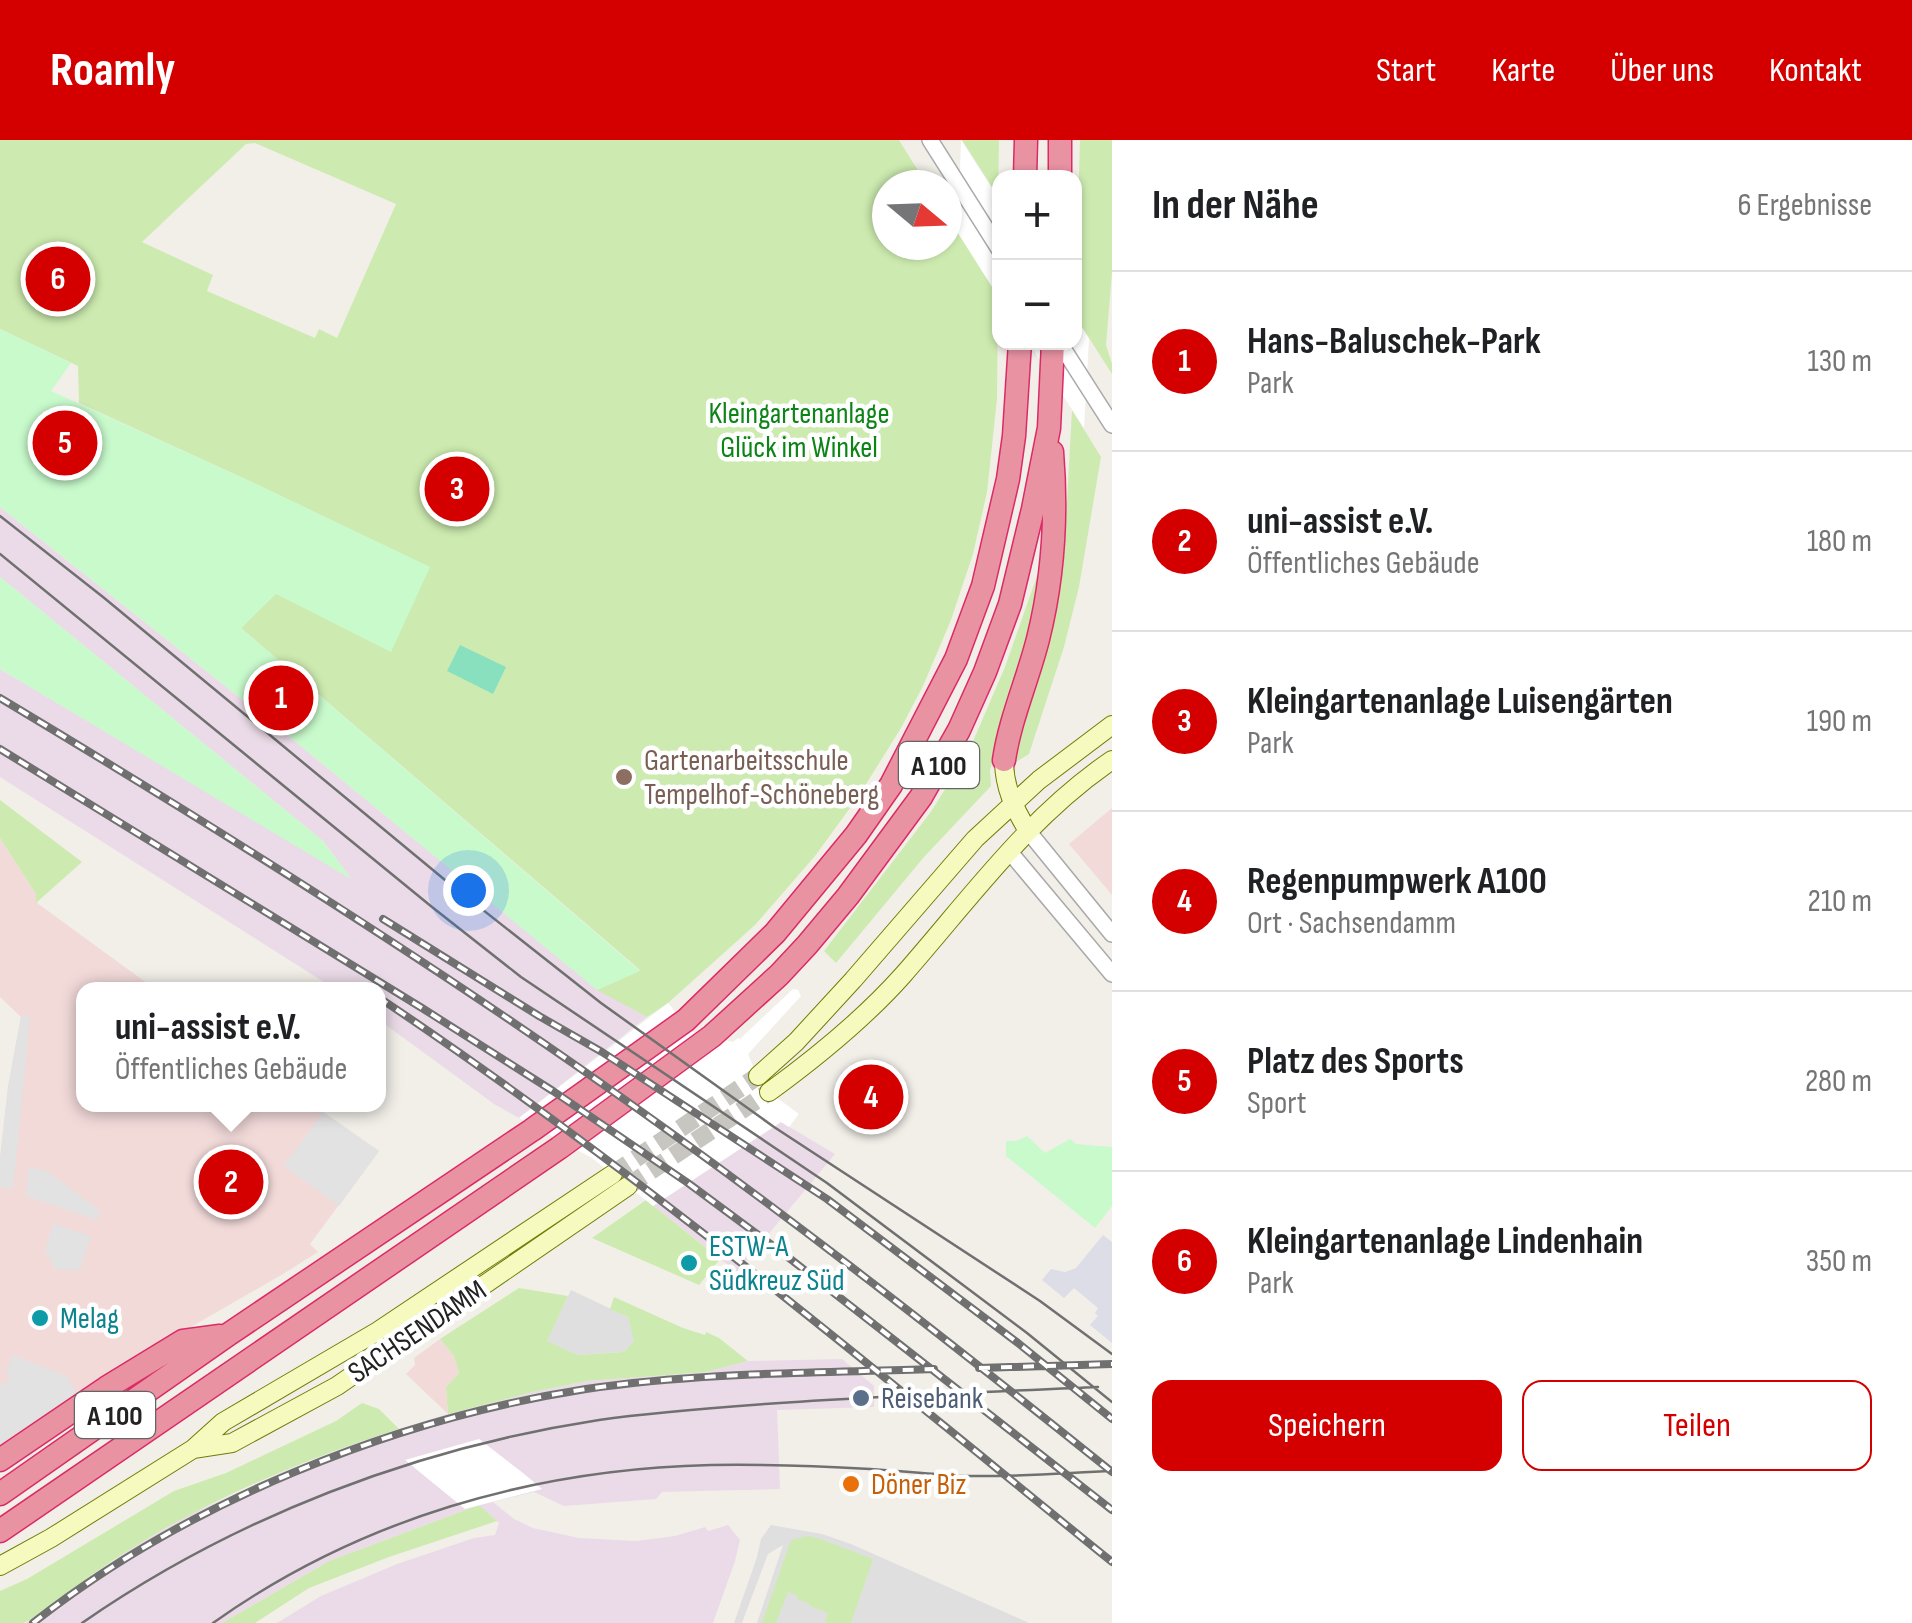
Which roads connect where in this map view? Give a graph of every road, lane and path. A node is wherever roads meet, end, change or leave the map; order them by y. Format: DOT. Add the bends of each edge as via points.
graph roads {
  1 [pos="930,140"];
  2 [pos="1026,140"];
  3 [pos="1060,140"];
  4 [pos="1025,170"];
  5 [pos="1060,170"];
  6 [pos="992,236"];
  7 [pos="1019,350"];
  8 [pos="1055,350"];
  9 [pos="1062,350"];
  10 [pos="1112,425"];
  11 [pos="1049,428"];
  12 [pos="1112,724"];
  13 [pos="1004,760"];
  14 [pos="1112,760"];
  15 [pos="1011,804"];
  16 [pos="1028,832"];
  17 [pos="1009,851"];
  18 [pos="1112,934"];
  19 [pos="1112,974"];
  20 [pos="853,980"];
  21 [pos="877,1001"];
  22 [pos="758,1076"];
  23 [pos="769,1092"];
  24 [pos="621,1180"];
  25 [pos="228,1334"];
  26 [pos="0,1460"];
  27 [pos="0,1494"];
  28 [pos="0,1531"];
  29 [pos="0,1566"];
  1 -- 6 [label="street"];
  2 -- 4 [label="highway"];
  3 -- 5 [label="highway"];
  7 -- 25 [label="highway, A 100" via="1005,493 983,586 956,659 891,785 813,888 686,1020"];
  8 -- 11 [label="highway, A 100"];
  9 -- 10 [label="street"];
  11 -- 13 [label="highway" via="1054,480 1048,588"];
  11 -- 28 [label="highway, A 100" via="1010,604 959,730 921,797 779,976 712,1036 559,1148"];
  12 -- 15 [label="main road"];
  13 -- 15 [label="main road"];
  14 -- 16 [label="main road"];
  15 -- 16 [label="main road"];
  15 -- 17 [label="main road"];
  15 -- 20 [label="main road"];
  16 -- 17 [label="main road"];
  16 -- 18 [label="street"];
  17 -- 19 [label="street"];
  17 -- 21 [label="main road"];
  20 -- 21 [label="main road"];
  20 -- 22 [label="main road"];
  21 -- 23 [label="main road"];
  24 -- 29 [label="main road, SACHSENDAMM"];
  25 -- 26 [label="highway" via="183,1341"];
  25 -- 27 [label="highway, A 100"];
}
